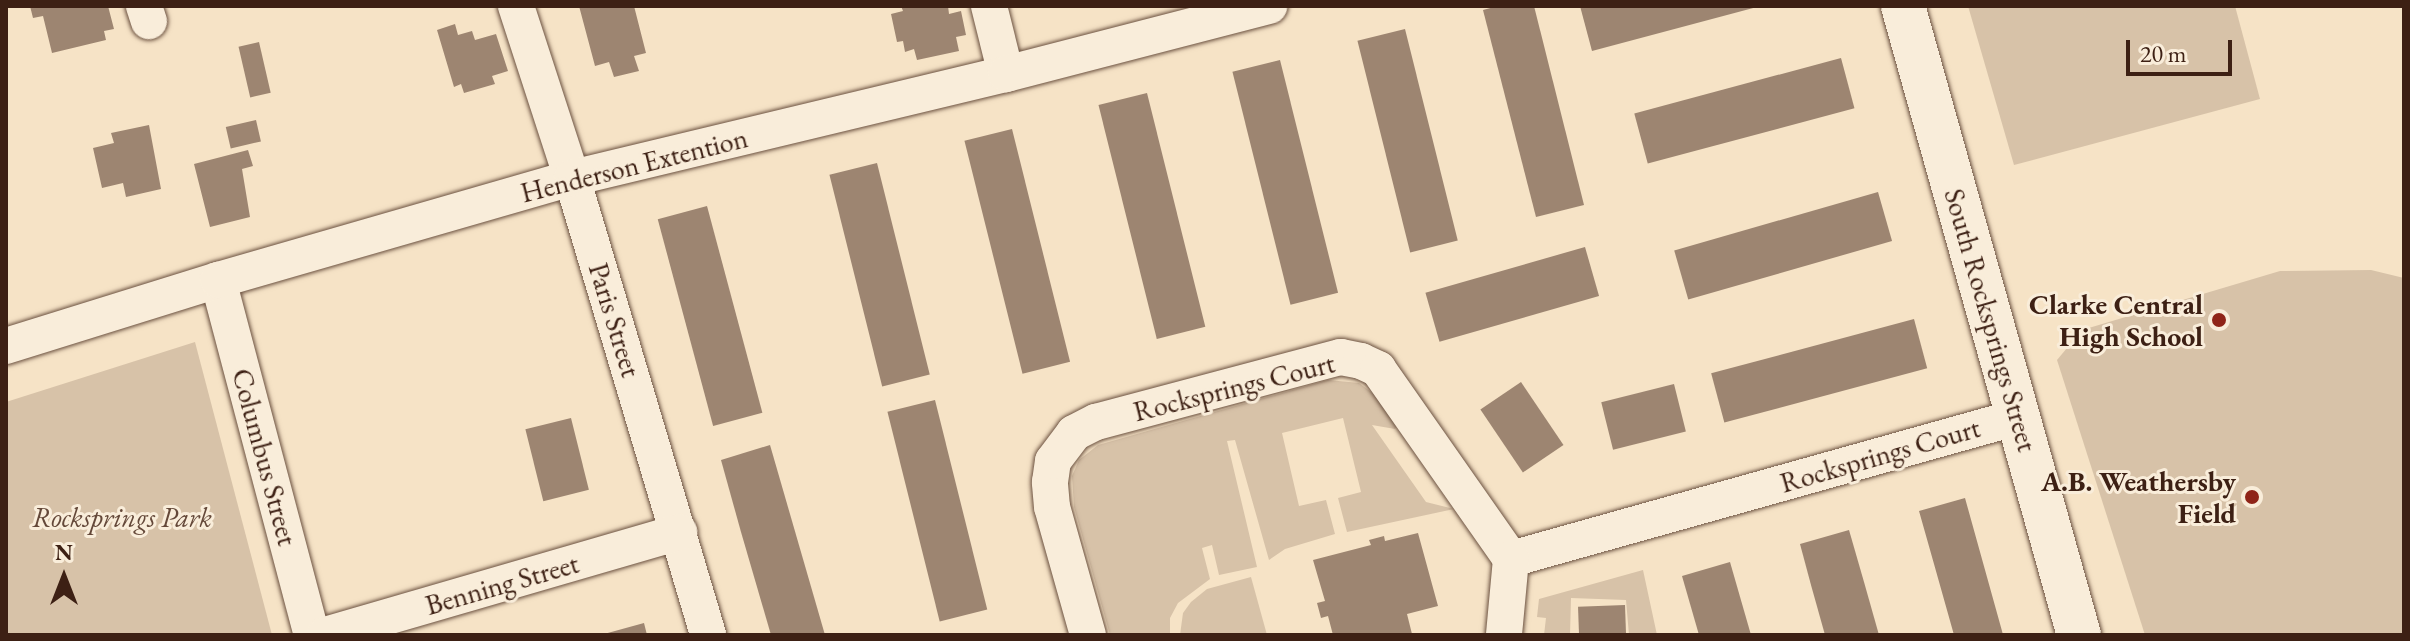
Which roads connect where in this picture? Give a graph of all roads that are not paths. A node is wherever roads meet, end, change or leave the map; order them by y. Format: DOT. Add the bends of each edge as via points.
graph roads {
  1 [pos="516,6"];
  2 [pos="989,6"];
  3 [pos="1269,6"];
  4 [pos="1903,6"];
  5 [pos="1006,74"];
  6 [pos="572,178"];
  7 [pos="218,280"];
  8 [pos="6,346"];
  9 [pos="2018,417"];
  10 [pos="679,532"];
  11 [pos="1511,559"];
  12 [pos="312,635"];
  13 [pos="325,635"];
  14 [pos="708,635"];
  15 [pos="1088,635"];
  16 [pos="1504,635"];
  17 [pos="2079,635"];
  1 -- 6 [label="street, Paris Street"];
  2 -- 5 [label="street"];
  3 -- 5 [label="street, Henderson Extention"];
  4 -- 9 [label="street, South Rocksprings Street"];
  5 -- 6 [label="street, Henderson Extention"];
  6 -- 7 [label="street, Henderson Extention"];
  6 -- 10 [label="street, Paris Street"];
  7 -- 8 [label="street, Henderson Extention"];
  7 -- 12 [label="street, Columbus Street"];
  9 -- 11 [label="street, Rocksprings Court"];
  9 -- 17 [label="street, South Rocksprings Street"];
  10 -- 13 [label="street, Benning Street"];
  10 -- 14 [label="street, Paris Street"];
  11 -- 15 [label="street, Rocksprings Court" via="1378,369 1341,357 1319,360 1096,422 1074,433 1053,461 1052,507"];
  11 -- 16 [label="street"];
}
